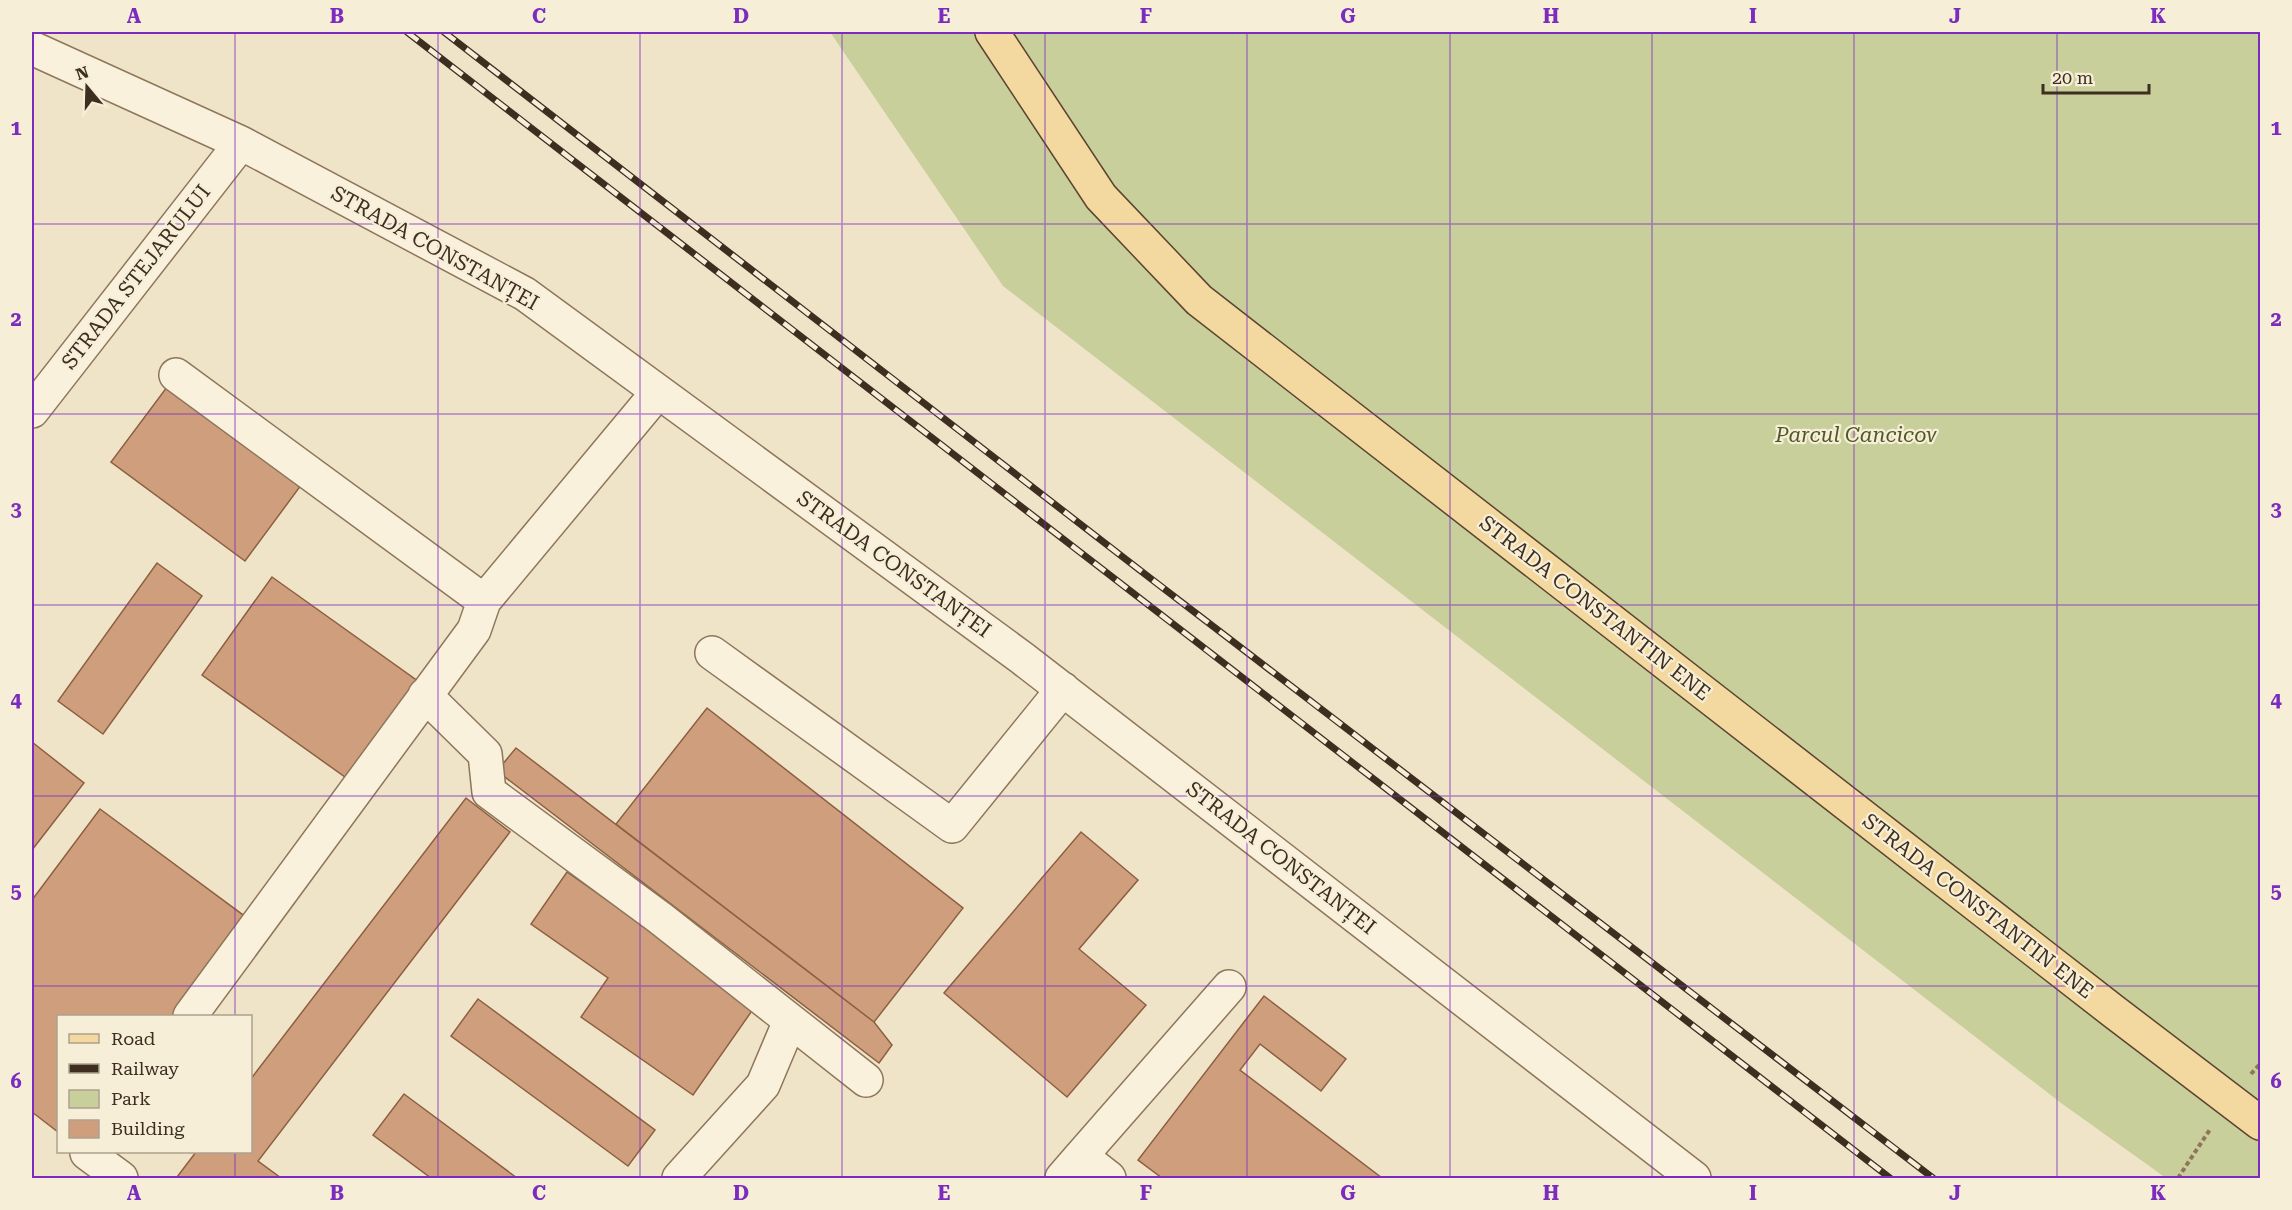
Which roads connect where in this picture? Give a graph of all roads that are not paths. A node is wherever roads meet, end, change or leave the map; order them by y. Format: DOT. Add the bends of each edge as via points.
graph roads {
  1 [pos="992,32"];
  2 [pos="32,48"];
  3 [pos="241,142"];
  4 [pos="176,375"];
  5 [pos="658,392"];
  6 [pos="32,411"];
  7 [pos="484,601"];
  8 [pos="712,653"];
  9 [pos="1063,689"];
  10 [pos="425,695"];
  11 [pos="1228,987"];
  12 [pos="191,1015"];
  13 [pos="790,1021"];
  14 [pos="866,1080"];
  15 [pos="2260,1123"];
  16 [pos="85,1160"];
  17 [pos="1071,1167"];
  18 [pos="121,1179"];
  19 [pos="679,1179"];
  20 [pos="1109,1179"];
  21 [pos="1694,1179"];
  1 -- 15 [label="main road, STRADA CONSTANTIN ENE" via="1101,197 1199,300"];
  2 -- 3 [label="street, STRADA CONSTANȚEI"];
  3 -- 5 [label="street, STRADA CONSTANȚEI" via="525,294"];
  3 -- 6 [label="street, STRADA STEJARULUI"];
  4 -- 7 [label="street"];
  5 -- 7 [label="street"];
  5 -- 9 [label="street, STRADA CONSTANȚEI"];
  7 -- 10 [label="street" via="474,630"];
  8 -- 9 [label="street" via="952,826"];
  9 -- 21 [label="street, STRADA CONSTANȚEI"];
  10 -- 12 [label="street"];
  10 -- 13 [label="street" via="485,754 489,792 660,918"];
  11 -- 17 [label="street"];
  13 -- 14 [label="street"];
  13 -- 19 [label="street" via="763,1085"];
  16 -- 18 [label="street"];
  17 -- 20 [label="street"];
}
